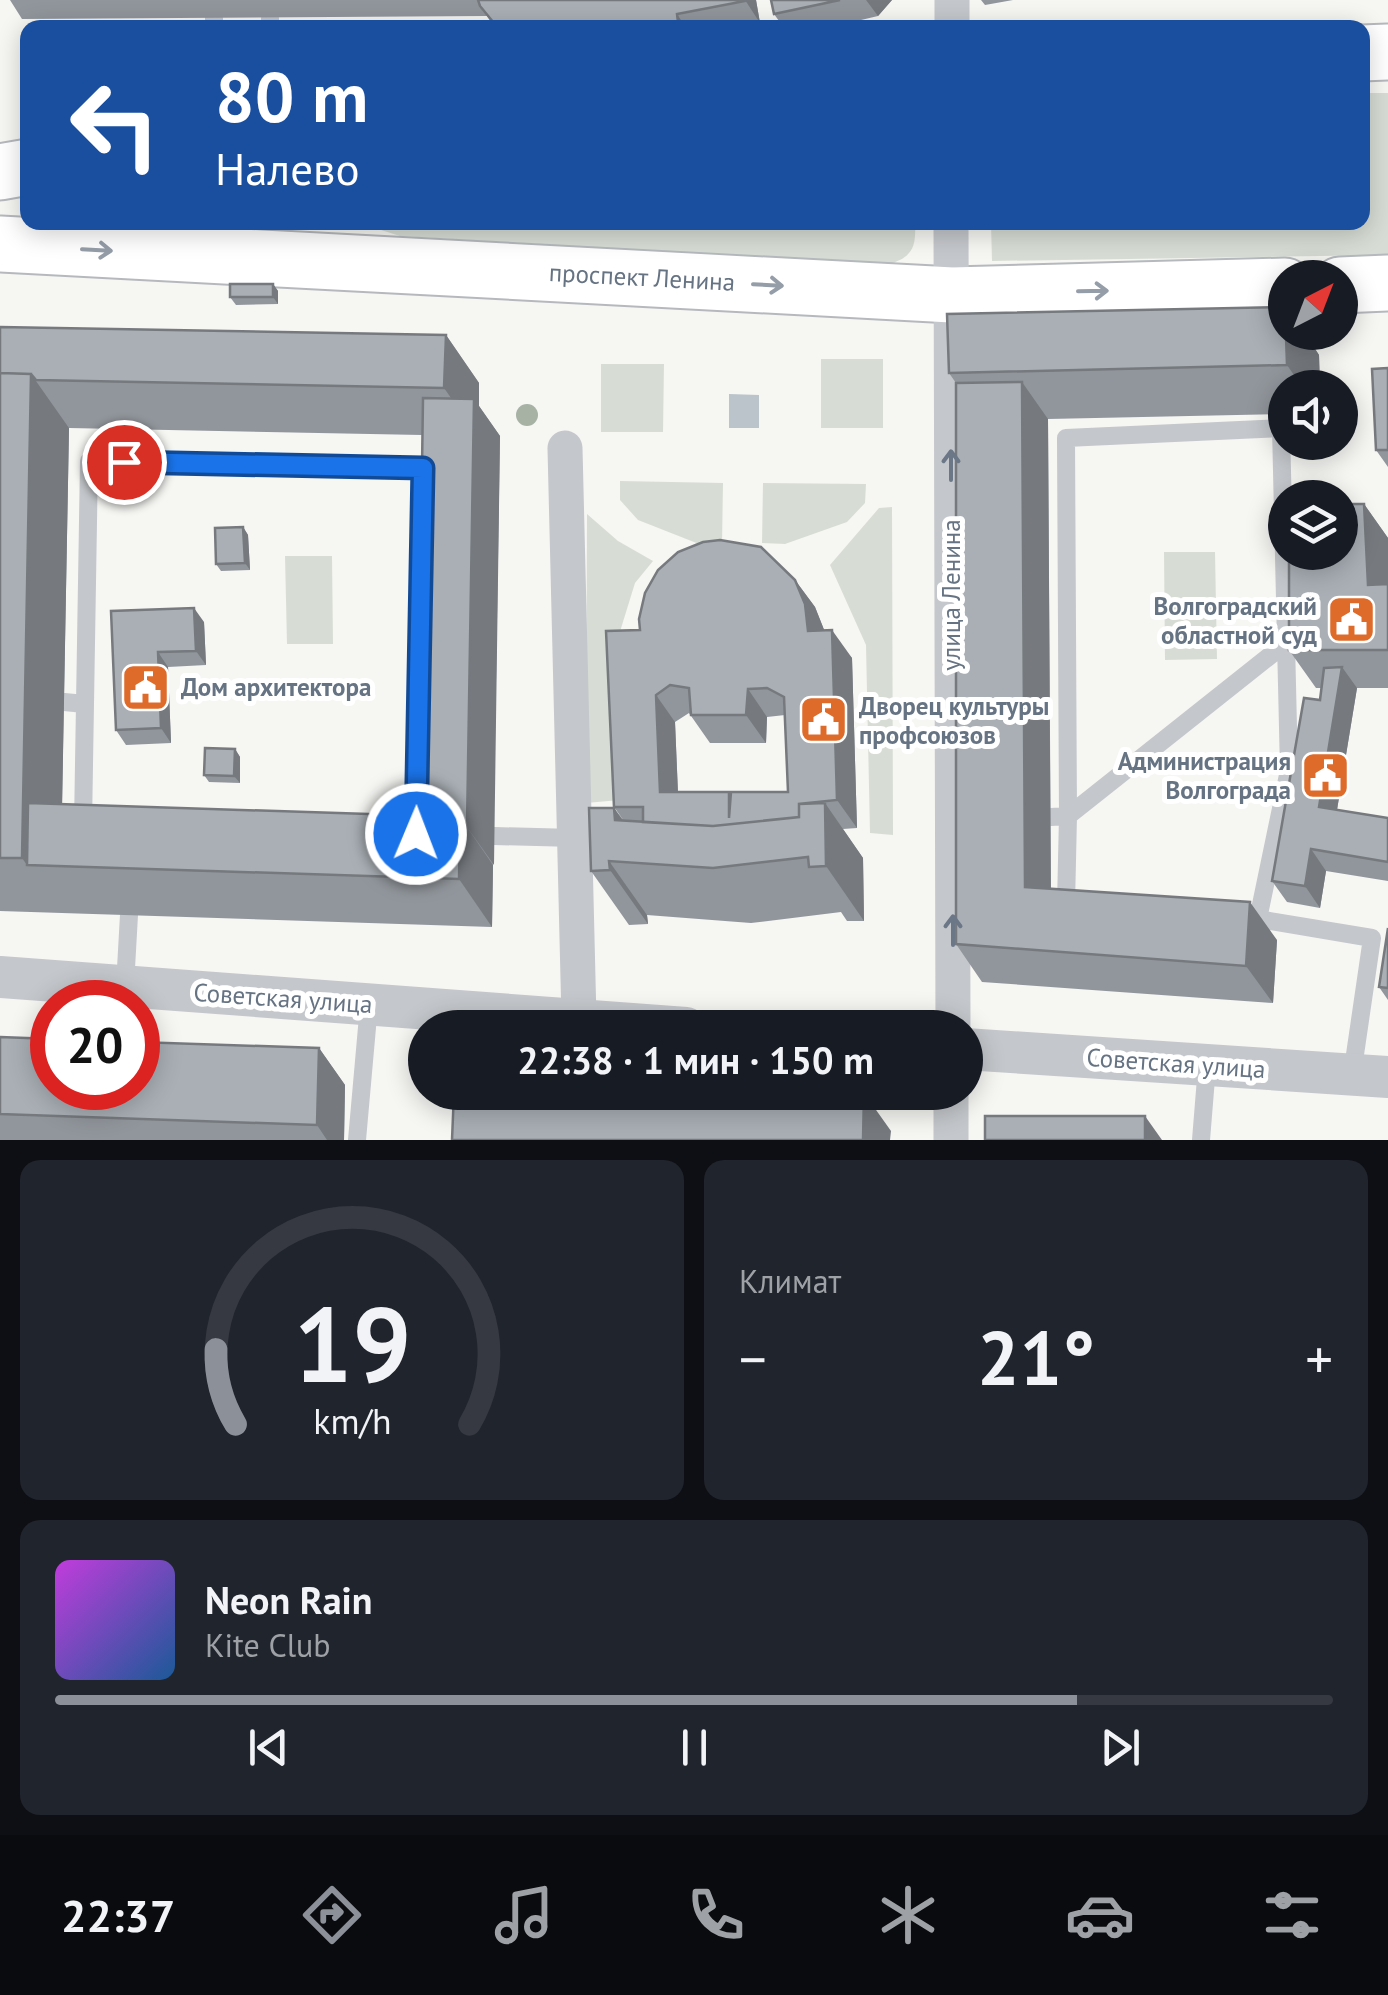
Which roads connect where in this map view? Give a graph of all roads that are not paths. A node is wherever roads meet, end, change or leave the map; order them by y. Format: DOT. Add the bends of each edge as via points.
graph roads {
  1 [pos="338,230"];
  2 [pos="952,230"];
  3 [pos="0,244"];
  4 [pos="426,265"];
  5 [pos="1388,284"];
  6 [pos="1358,285"];
  7 [pos="1268,286"];
  8 [pos="952,295"];
  9 [pos="565,448"];
  10 [pos="422,506"];
  11 [pos="1286,643"];
  12 [pos="64,702"];
  13 [pos="85,704"];
  14 [pos="1059,817"];
  15 [pos="100,827"];
  16 [pos="494,836"];
  17 [pos="574,838"];
  18 [pos="1085,906"];
  19 [pos="129,915"];
  20 [pos="0,977"];
  21 [pos="42,980"];
  22 [pos="125,980"];
  23 [pos="160,989"];
  24 [pos="368,1004"];
  25 [pos="452,1010"];
  26 [pos="579,1010"];
  27 [pos="954,1010"];
  28 [pos="983,1050"];
  29 [pos="1207,1066"];
  30 [pos="1370,1076"];
  31 [pos="952,1110"];
  32 [pos="357,1140"];
  33 [pos="951,1140"];
  34 [pos="1202,1140"];
  1 -- 4 [label="main road"];
  2 -- 8 [label="street, улица Ленина"];
  3 -- 4 [label="main road, проспект Ленина, one-way"];
  4 -- 8 [label="main road, проспект Ленина, one-way"];
  5 -- 6 [label="main road"];
  8 -- 7 [label="main road, проспект Ленина, one-way"];
  27 -- 8 [label="street, улица Ленина, one-way" via="964,818"];
  9 -- 17 [label="street"];
  10 -- 13 [label="lane" via="423,468 89,461"];
  11 -- 14 [label="lane"];
  11 -- 14 [label="lane" via="1280,428 1066,438"];
  11 -- 30 [label="lane" via="1289,770 1248,918 1372,938"];
  12 -- 13 [label="lane"];
  13 -- 15 [label="lane" via="82,826"];
  14 -- 18 [label="lane" via="1066,905"];
  16 -- 17 [label="lane"];
  17 -- 26 [label="street"];
  19 -- 22 [label="lane"];
  20 -- 21 [label="street, Советская улица"];
  23 -- 24 [label="street, Советская улица"];
  24 -- 25 [label="street, Советская улица"];
  24 -- 32 [label="lane"];
  28 -- 29 [label="street, Советская улица"];
  29 -- 30 [label="street, Советская улица"];
  29 -- 34 [label="lane"];
  31 -- 33 [label="street"];
}
